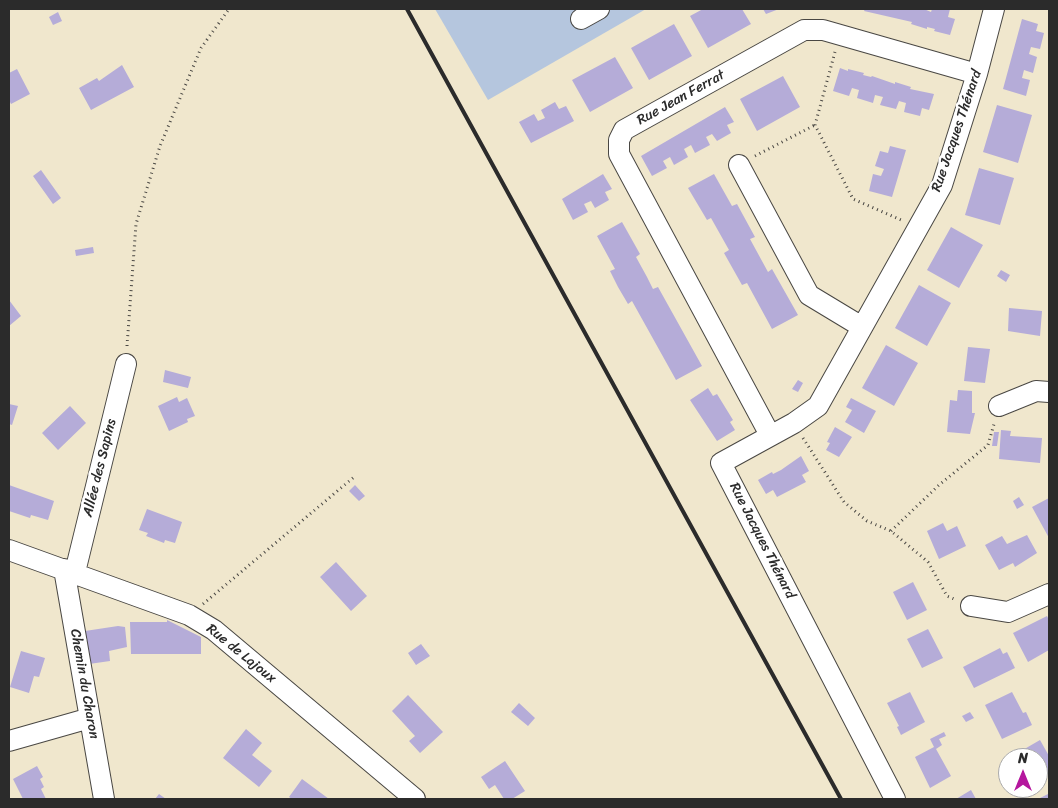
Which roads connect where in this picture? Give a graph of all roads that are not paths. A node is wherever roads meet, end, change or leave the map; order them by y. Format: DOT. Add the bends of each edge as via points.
graph roads {
  1 [pos="599,9"];
  2 [pos="994,9"];
  3 [pos="581,19"];
  4 [pos="977,74"];
  5 [pos="739,165"];
  6 [pos="862,327"];
  7 [pos="126,364"];
  8 [pos="1049,392"];
  9 [pos="999,406"];
  10 [pos="770,435"];
  11 [pos="9,550"];
  12 [pos="70,571"];
  13 [pos="1049,594"];
  14 [pos="971,606"];
  15 [pos="90,718"];
  16 [pos="9,741"];
  17 [pos="104,799"];
  18 [pos="415,799"];
  19 [pos="895,799"];
  1 -- 3 [label="street"];
  2 -- 4 [label="street, Rue Jacques Thénard"];
  4 -- 6 [label="street, Rue Jacques Thénard" via="942,185"];
  4 -- 10 [label="street, Rue Jean Ferrat" via="840,34 804,30 624,130 619,140 619,154"];
  5 -- 6 [label="street" via="808,295"];
  6 -- 10 [label="street, Rue Jacques Thénard" via="818,406"];
  7 -- 12 [label="street, Allée des Sapins"];
  8 -- 9 [label="street" via="1036,391"];
  10 -- 19 [label="street, Rue Jacques Thénard" via="721,463"];
  11 -- 12 [label="street, Rue de Lajoux"];
  12 -- 15 [label="street, Chemin du Charon"];
  12 -- 18 [label="street, Rue de Lajoux" via="189,615 214,630"];
  13 -- 14 [label="street" via="1008,612"];
  15 -- 16 [label="street"];
  15 -- 17 [label="street, Chemin du Charon"];
}
